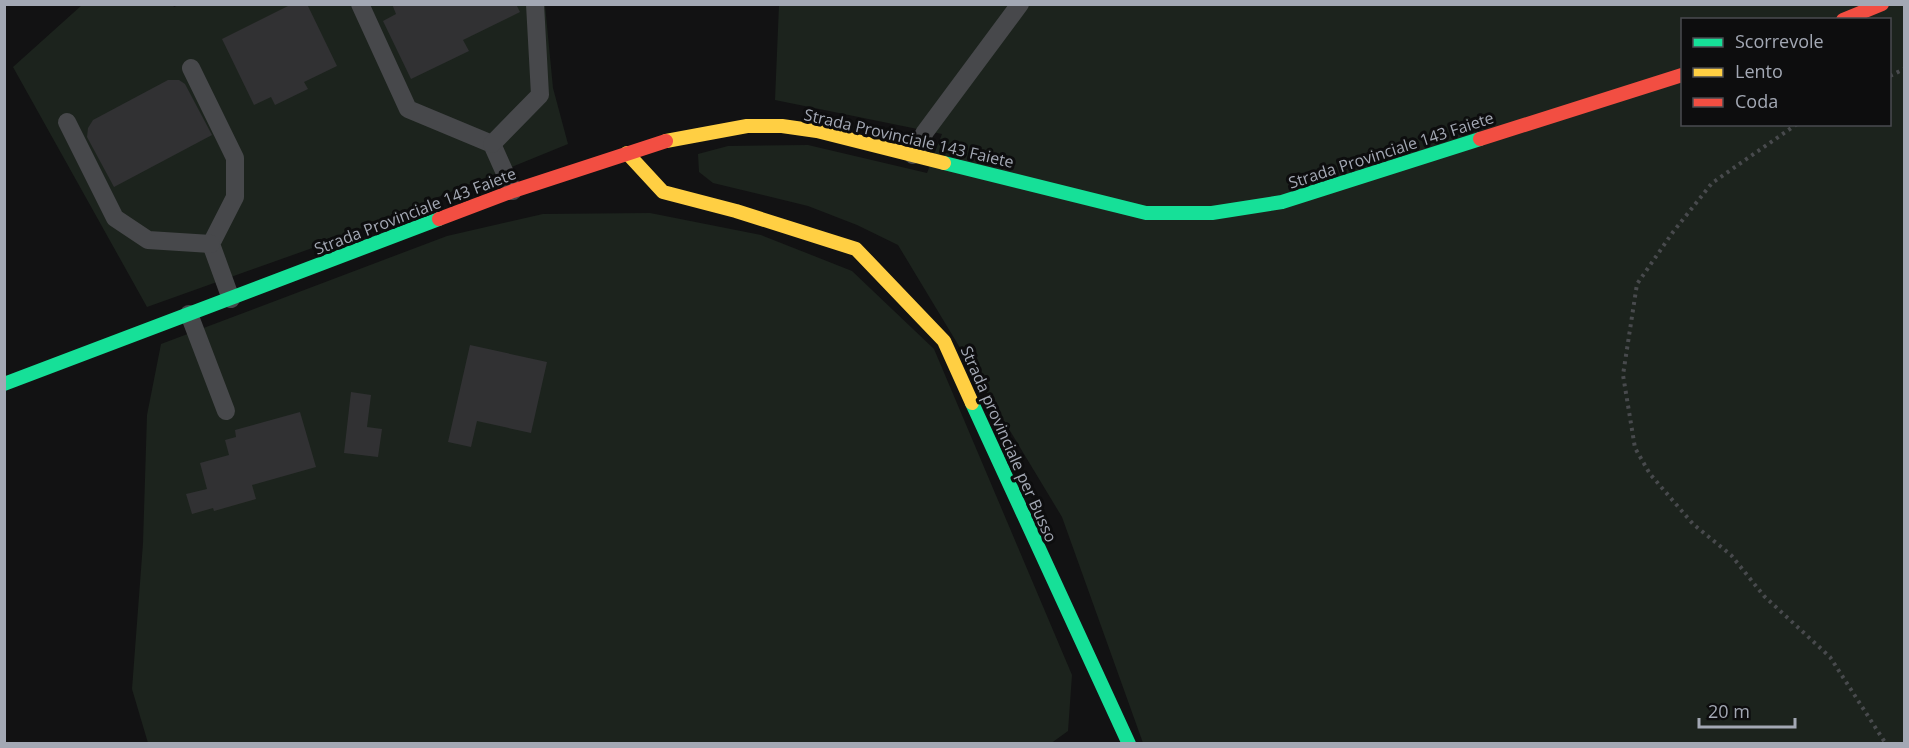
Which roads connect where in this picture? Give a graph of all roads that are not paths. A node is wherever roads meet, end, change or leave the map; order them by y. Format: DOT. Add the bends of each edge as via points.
graph roads {
  1 [pos="360,4"];
  2 [pos="535,4"];
  3 [pos="1020,4"];
  4 [pos="1882,4"];
  5 [pos="1848,18"];
  6 [pos="191,69"];
  7 [pos="1681,76"];
  8 [pos="67,122"];
  9 [pos="492,144"];
  10 [pos="627,153"];
  11 [pos="913,155"];
  12 [pos="513,191"];
  13 [pos="210,244"];
  14 [pos="231,299"];
  15 [pos="189,314"];
  16 [pos="4,384"];
  17 [pos="226,411"];
  18 [pos="1129,744"];
  1 -- 9 [label="lane" via="408,109"];
  2 -- 9 [label="lane" via="540,95"];
  3 -- 11 [label="lane" via="925,132"];
  4 -- 5 [label="main road"];
  6 -- 13 [label="lane" via="235,158 236,197"];
  7 -- 11 [label="main road, Strada Provinciale 143 Faiete" via="1282,202 1212,213 1146,213"];
  8 -- 13 [label="lane" via="115,218 148,240"];
  9 -- 12 [label="lane"];
  10 -- 11 [label="main road, Strada Provinciale 143 Faiete" via="677,138 747,126 783,126"];
  10 -- 12 [label="main road, Strada Provinciale 143 Faiete"];
  10 -- 18 [label="main road, Strada provinciale per Busso" via="663,192 856,249 944,341"];
  12 -- 14 [label="main road, Strada Provinciale 143 Faiete"];
  13 -- 14 [label="lane"];
  14 -- 15 [label="main road, Strada Provinciale 143 Faiete"];
  15 -- 16 [label="main road, Strada Provinciale 143 Faiete"];
  15 -- 17 [label="lane"];
}
